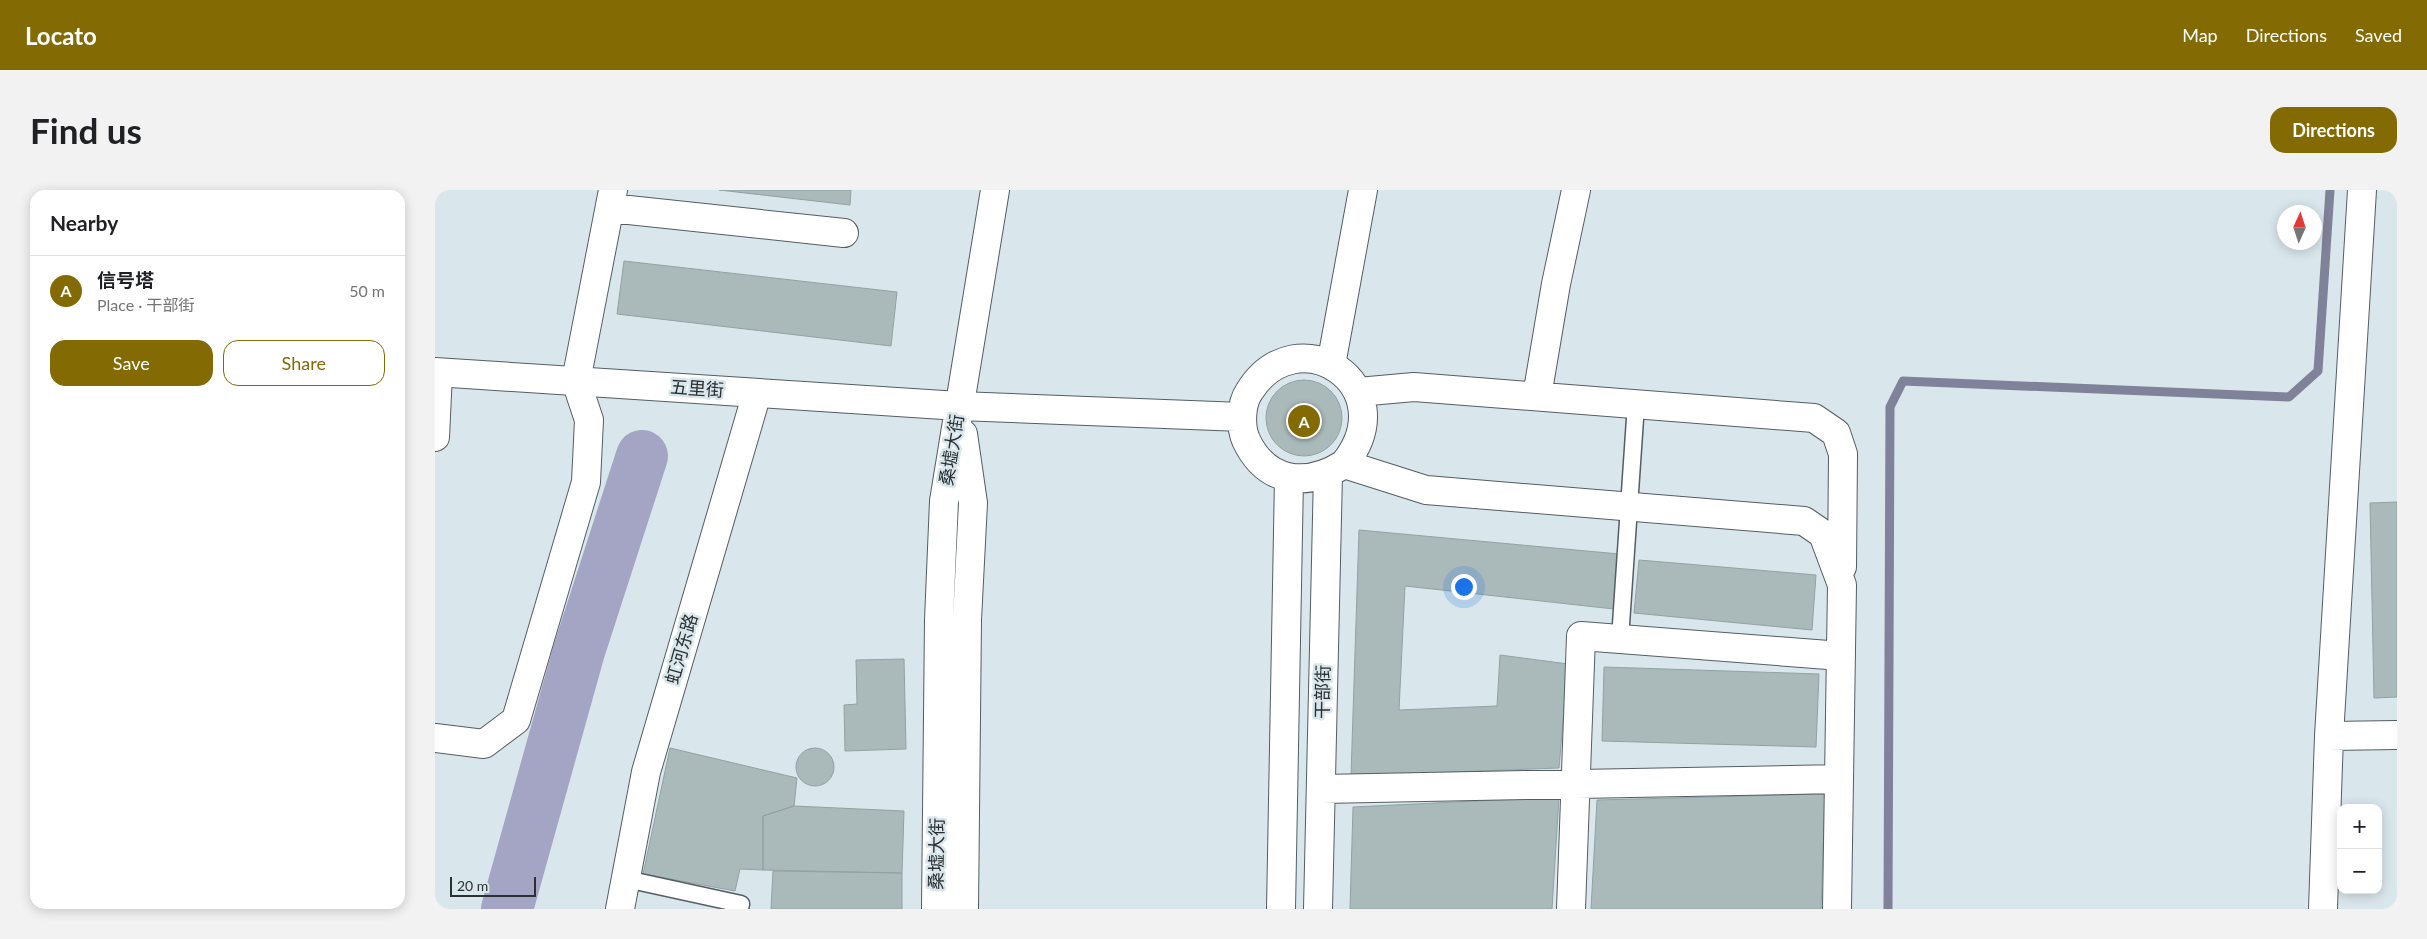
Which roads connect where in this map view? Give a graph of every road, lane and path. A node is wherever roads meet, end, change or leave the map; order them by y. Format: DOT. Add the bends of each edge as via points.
graph roads {
  1 [pos="995,190"];
  2 [pos="1363,190"];
  3 [pos="1576,190"];
  4 [pos="2362,190"];
  5 [pos="611,199"];
  6 [pos="844,233"];
  7 [pos="1331,365"];
  8 [pos="437,372"];
  9 [pos="576,381"];
  10 [pos="1358,392"];
  11 [pos="757,393"];
  12 [pos="1537,396"];
  13 [pos="1636,404"];
  14 [pos="959,406"];
  15 [pos="1242,417"];
  16 [pos="435,437"];
  17 [pos="1336,469"];
  18 [pos="1289,478"];
  19 [pos="1629,507"];
  20 [pos="1842,586"];
  21 [pos="1620,639"];
  22 [pos="1841,656"];
  23 [pos="2397,735"];
  24 [pos="2329,736"];
  25 [pos="435,738"];
  26 [pos="1839,779"];
  27 [pos="1576,783"];
  28 [pos="1321,789"];
  29 [pos="625,879"];
  30 [pos="620,909"];
  31 [pos="740,909"];
  32 [pos="936,909"];
  33 [pos="965,909"];
  34 [pos="1281,909"];
  35 [pos="1318,909"];
  36 [pos="1571,909"];
  37 [pos="1837,909"];
  38 [pos="2323,909"];
  1 -- 14 [label="street"];
  2 -- 7 [label="street"];
  3 -- 12 [label="street"];
  4 -- 24 [label="street"];
  5 -- 6 [label="street"];
  5 -- 9 [label="street"];
  7 -- 10 [label="street" via="1347,376"];
  7 -- 15 [label="street" via="1313,359 1293,359 1273,366 1257,378 1247,396"];
  8 -- 9 [label="street, 五里街"];
  8 -- 16 [label="street"];
  9 -- 11 [label="street, 五里街"];
  9 -- 25 [label="street" via="589,420 586,482 516,720 484,744"];
  10 -- 12 [label="street" via="1414,387"];
  10 -- 17 [label="street" via="1364,412 1363,431 1356,449"];
  11 -- 14 [label="street, 五里街"];
  11 -- 29 [label="street, 虹河东路" via="646,772"];
  12 -- 13 [label="street"];
  13 -- 19 [label="lane"];
  13 -- 20 [label="street" via="1814,418 1836,433 1843,454"];
  14 -- 15 [label="street, 五里街"];
  14 -- 32 [label="street, 桑墟大街" via="944,511 939,620"];
  14 -- 33 [label="street, 桑墟大街" via="973,503 967,620"];
  15 -- 18 [label="street" via="1245,437 1255,456 1270,470"];
  17 -- 18 [label="street" via="1309,479"];
  17 -- 19 [label="street" via="1426,490"];
  17 -- 28 [label="street, 干部街"];
  18 -- 34 [label="street"];
  19 -- 20 [label="street" via="1804,521 1823,534"];
  19 -- 21 [label="lane"];
  20 -- 22 [label="street"];
  21 -- 22 [label="street"];
  21 -- 27 [label="street" via="1581,636"];
  22 -- 26 [label="street"];
  23 -- 24 [label="street"];
  24 -- 38 [label="street"];
  26 -- 27 [label="street"];
  26 -- 37 [label="street"];
  27 -- 28 [label="street"];
  27 -- 36 [label="street"];
  28 -- 35 [label="street, 干部街"];
  29 -- 30 [label="street, 虹河东路"];
  29 -- 31 [label="lane" via="741,904"];
}
